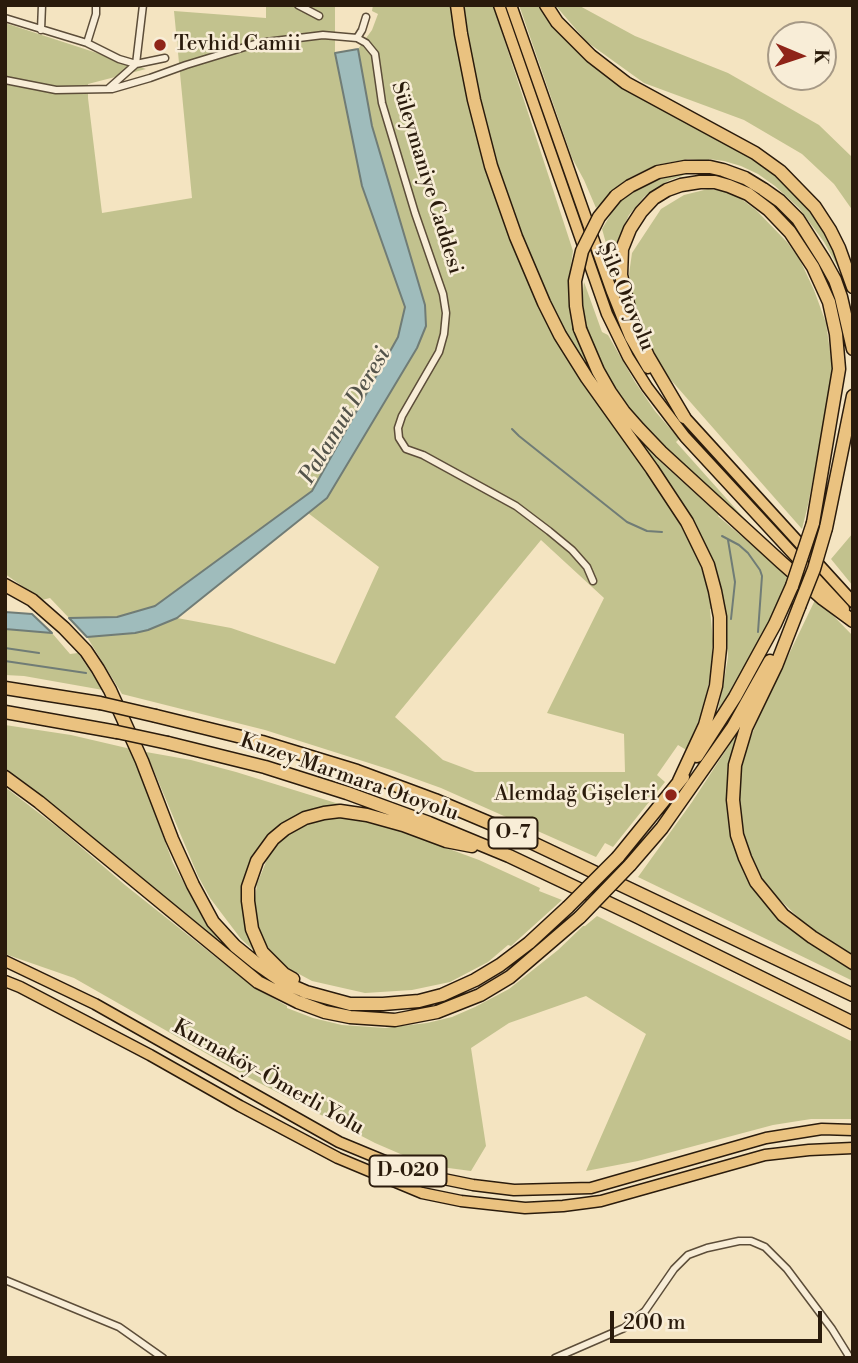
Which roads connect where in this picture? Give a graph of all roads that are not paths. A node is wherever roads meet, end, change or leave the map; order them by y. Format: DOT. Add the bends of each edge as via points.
graph roads {
  1 [pos="43,5"];
  2 [pos="96,5"];
  3 [pos="143,5"];
  4 [pos="298,5"];
  5 [pos="457,5"];
  6 [pos="499,5"];
  7 [pos="511,5"];
  8 [pos="546,5"];
  9 [pos="318,16"];
  10 [pos="366,17"];
  11 [pos="5,18"];
  12 [pos="41,30"];
  13 [pos="357,38"];
  14 [pos="87,43"];
  15 [pos="165,58"];
  16 [pos="136,64"];
  17 [pos="5,80"];
  18 [pos="108,89"];
  19 [pos="853,287"];
  20 [pos="853,349"];
  21 [pos="853,396"];
  22 [pos="684,417"];
  23 [pos="853,431"];
  24 [pos="826,528"];
  25 [pos="593,581"];
  26 [pos="5,585"];
  27 [pos="853,602"];
  28 [pos="799,607"];
  29 [pos="853,620"];
  30 [pos="5,688"];
  31 [pos="5,712"];
  32 [pos="5,777"];
  33 [pos="679,781"];
  34 [pos="509,856"];
  35 [pos="5,961"];
  36 [pos="853,963"];
  37 [pos="5,981"];
  38 [pos="853,995"];
  39 [pos="330,999"];
  40 [pos="853,1023"];
  41 [pos="853,1130"];
  42 [pos="853,1148"];
  43 [pos="5,1280"];
  44 [pos="163,1358"];
  45 [pos="555,1358"];
  46 [pos="850,1358"];
  1 -- 12 [label="street"];
  2 -- 14 [label="street"];
  3 -- 16 [label="street"];
  4 -- 9 [label="street"];
  5 -- 33 [label="highway" via="483,138 532,274 560,335 687,522 712,578 720,617 716,686 705,725"];
  6 -- 29 [label="highway, Şile Otoyolu" via="607,314 628,357 685,437"];
  7 -- 22 [label="highway, Şile Otoyolu" via="630,337 654,379"];
  8 -- 19 [label="highway" via="591,56 626,83 780,171 830,230"];
  10 -- 13 [label="street"];
  11 -- 12 [label="street"];
  12 -- 14 [label="street"];
  13 -- 18 [label="street" via="323,36 258,43"];
  13 -- 25 [label="street, Süleymaniye Caddesi" via="375,54 382,103 446,313 439,352 402,416 399,438 406,449 504,499 549,531 587,567"];
  14 -- 16 [label="street"];
  15 -- 16 [label="street"];
  16 -- 18 [label="street"];
  17 -- 18 [label="street" via="56,90"];
  20 -- 29 [label="highway, bridge" via="835,280 798,219 763,189 723,170 685,167 658,172 630,186 599,217 582,251 575,281 580,329 598,371 624,412 797,577"];
  21 -- 24 [label="highway"];
  22 -- 27 [label="highway, Şile Otoyolu"];
  22 -- 33 [label="highway, bridge" via="632,321 621,275 622,249 630,229 654,198 681,185 715,182 748,194 790,232 829,302 839,369 813,523 792,586 736,697"];
  23 -- 24 [label="highway" via="845,473"];
  24 -- 28 [label="highway, bridge"];
  26 -- 39 [label="highway" via="32,600 86,651 110,690 172,839 214,922 235,946 283,982"];
  28 -- 32 [label="highway, bridge" via="733,727 662,828 630,865 580,917 510,977 437,1012 395,1020 350,1017 298,1002 258,982"];
  28 -- 36 [label="highway" via="734,765 737,835 757,882 783,915"];
  30 -- 38 [label="highway, Kuzey Marmara Otoyolu / O-7, bridge" via="156,716 262,741 357,771 499,827"];
  31 -- 34 [label="highway, Kuzey Marmara Otoyolu / O-7, bridge" via="117,732 265,767 347,793"];
  33 -- 39 [label="highway, bridge" via="618,857 500,965 442,995 419,1001 350,1004"];
  34 -- 39 [label="highway" via="340,811 305,818 285,829 268,845 252,874 248,901 252,929 262,952 279,969"];
  34 -- 40 [label="highway, Kuzey Marmara Otoyolu / O-7"];
  35 -- 41 [label="highway, Kurnaköy-Ömerli Yolu / D-020" via="95,1004 339,1142 414,1173 473,1185 514,1190 591,1188 766,1138 822,1129"];
  37 -- 42 [label="highway, Kurnaköy-Ömerli Yolu / D-020" via="338,1158 422,1193 461,1201 525,1208 601,1201 765,1155"];
  43 -- 44 [label="street" via="119,1327"];
  45 -- 46 [label="street" via="624,1328 645,1311 688,1255 751,1241 765,1247 787,1269"];
}
